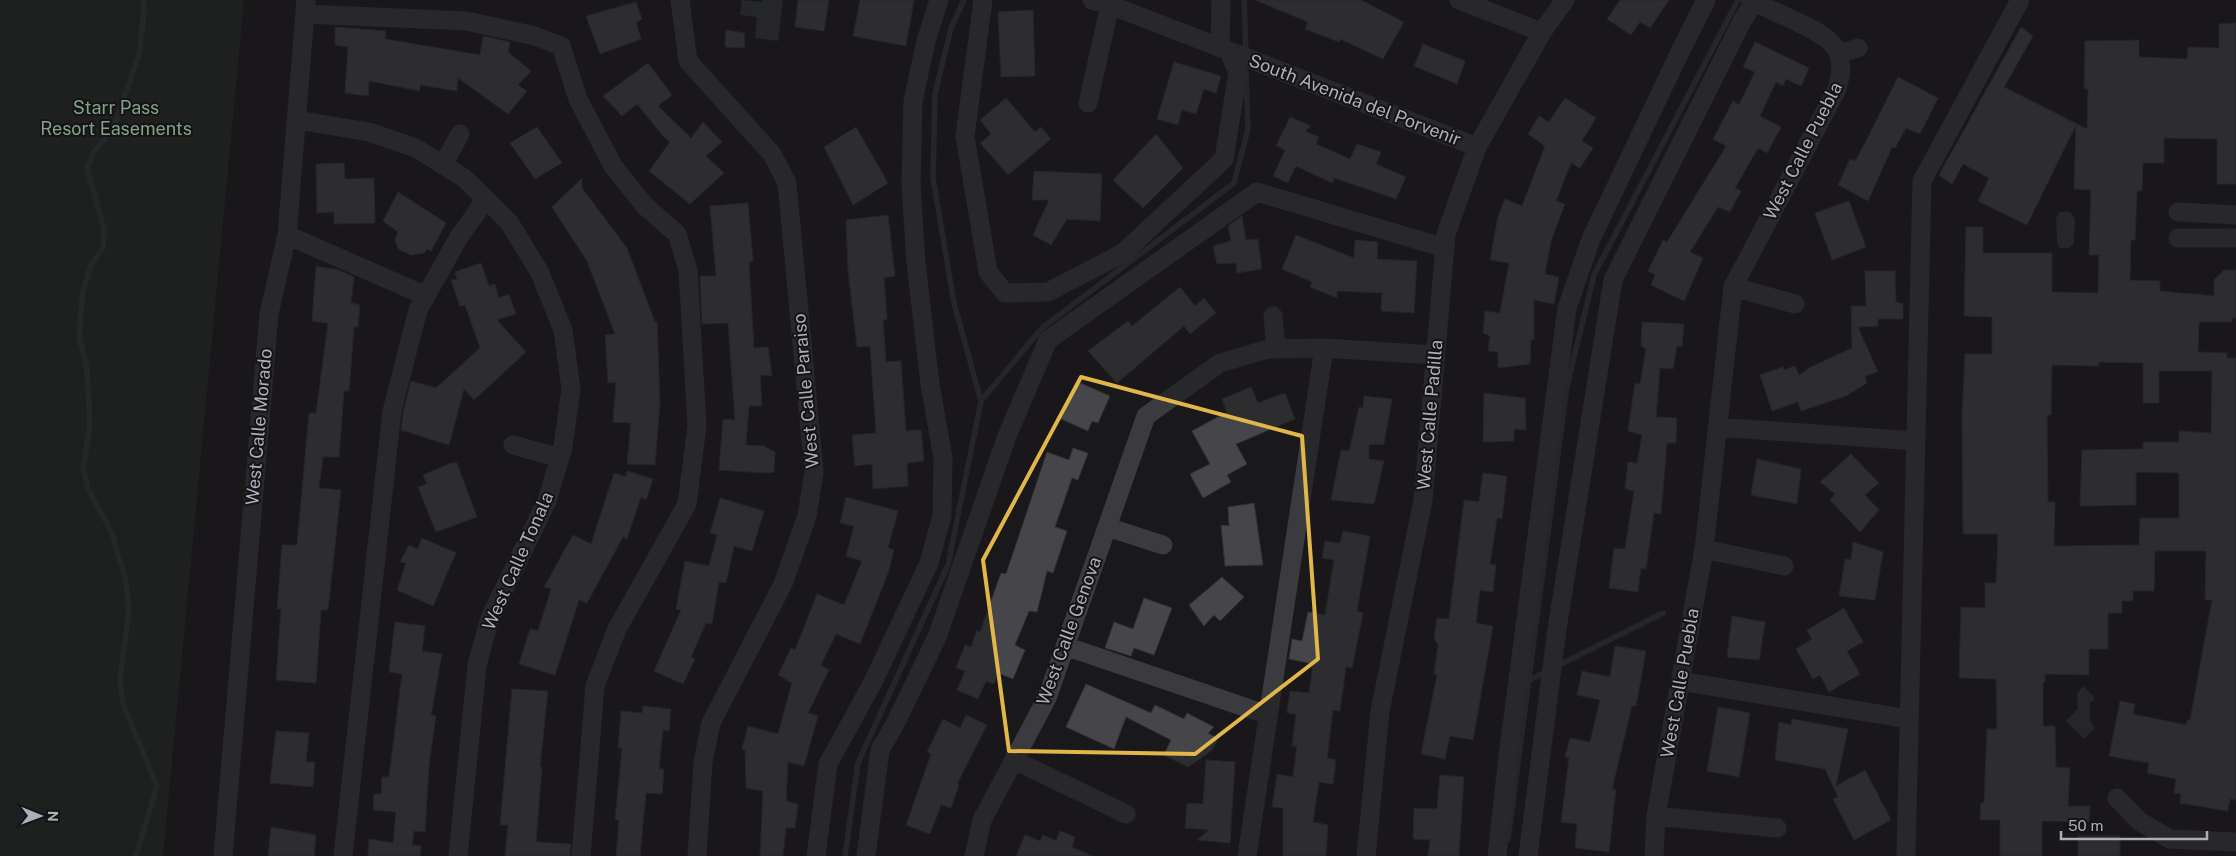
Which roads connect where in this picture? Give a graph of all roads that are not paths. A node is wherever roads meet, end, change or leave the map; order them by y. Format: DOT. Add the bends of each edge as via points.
graph roads {
  1 [pos="680,0"];
  2 [pos="939,0"];
  3 [pos="984,0"];
  4 [pos="1221,0"];
  5 [pos="1459,0"];
  6 [pos="1565,0"];
  7 [pos="1706,0"];
  8 [pos="2020,0"];
  9 [pos="1753,1"];
  10 [pos="1104,2"];
  11 [pos="305,7"];
  12 [pos="1542,32"];
  13 [pos="1858,48"];
  14 [pos="1227,51"];
  15 [pos="1839,54"];
  16 [pos="1088,103"];
  17 [pos="297,120"];
  18 [pos="460,134"];
  19 [pos="1477,147"];
  20 [pos="443,165"];
  21 [pos="484,198"];
  22 [pos="2178,212"];
  23 [pos="2236,215"];
  24 [pos="287,235"];
  25 [pos="2178,238"];
  26 [pos="2236,238"];
  27 [pos="1445,248"];
  28 [pos="1733,286"];
  29 [pos="426,296"];
  30 [pos="1795,304"];
  31 [pos="1273,316"];
  32 [pos="1324,348"];
  33 [pos="1276,349"];
  34 [pos="1434,355"];
  35 [pos="1717,427"];
  36 [pos="1916,441"];
  37 [pos="513,444"];
  38 [pos="560,458"];
  39 [pos="1107,527"];
  40 [pos="1163,545"];
  41 [pos="1704,549"];
  42 [pos="1784,566"];
  43 [pos="1065,646"];
  44 [pos="1680,681"];
  45 [pos="1268,715"];
  46 [pos="1909,719"];
  47 [pos="1014,760"];
  48 [pos="2117,798"];
  49 [pos="1126,814"];
  50 [pos="1656,816"];
  51 [pos="1777,828"];
  52 [pos="2236,842"];
  53 [pos="223,856"];
  54 [pos="343,856"];
  55 [pos="458,856"];
  56 [pos="581,856"];
  57 [pos="697,856"];
  58 [pos="816,856"];
  59 [pos="866,856"];
  60 [pos="974,856"];
  61 [pos="1247,856"];
  62 [pos="1366,856"];
  63 [pos="1497,856"];
  64 [pos="1528,856"];
  65 [pos="1654,856"];
  66 [pos="1906,856"];
  1 -- 57 [label="street, West Calle Paraiso" via="688,61 772,154 786,183 814,472 807,516 783,584 711,723 703,762"];
  2 -- 58 [label="street" via="913,102 911,185 930,384 943,458 942,516 929,563 873,682 828,764"];
  3 -- 14 [label="street" via="965,136 988,272 1005,293 1048,292 1123,253 1224,159 1238,72"];
  4 -- 14 [label="street"];
  5 -- 12 [label="street"];
  6 -- 12 [label="street, West Calle Padilla"];
  7 -- 63 [label="street" via="1591,239 1567,308"];
  8 -- 36 [label="street" via="1922,181"];
  9 -- 15 [label="street" via="1820,32 1831,40"];
  9 -- 64 [label="street" via="1613,280 1557,629"];
  10 -- 14 [label="street"];
  10 -- 16 [label="street"];
  11 -- 17 [label="street, West Calle Morado"];
  11 -- 56 [label="street" via="467,21 535,36 561,46 578,99 614,166 645,206 677,234 680,243 688,270 697,426 687,504 617,629 595,686"];
  12 -- 19 [label="street, West Calle Padilla"];
  13 -- 15 [label="street"];
  14 -- 19 [label="street, South Avenida del Porvenir"];
  15 -- 28 [label="street, West Calle Puebla" via="1841,76 1837,89"];
  17 -- 20 [label="street, West Calle Tonala" via="369,132 416,148"];
  17 -- 24 [label="street, West Calle Morado"];
  18 -- 20 [label="street"];
  19 -- 27 [label="street, West Calle Padilla" via="1446,234"];
  20 -- 21 [label="street, West Calle Tonala" via="464,178"];
  21 -- 29 [label="street"];
  21 -- 38 [label="street, West Calle Tonala" via="509,222 540,273 563,330 571,389"];
  22 -- 23 [label="street"];
  24 -- 29 [label="street"];
  24 -- 53 [label="street, West Calle Morado" via="269,314"];
  25 -- 26 [label="street"];
  27 -- 34 [label="street, West Calle Padilla"];
  27 -- 59 [label="street" via="1257,192 1048,340 1007,436 937,637 896,724 880,750"];
  28 -- 30 [label="street"];
  28 -- 35 [label="street, West Calle Puebla"];
  29 -- 54 [label="street" via="418,310 392,411"];
  31 -- 33 [label="street"];
  32 -- 33 [label="street, West Calle Genova"];
  32 -- 34 [label="street, West Calle Genova"];
  32 -- 45 [label="street"];
  33 -- 39 [label="street, West Calle Genova" via="1220,363 1146,416"];
  34 -- 62 [label="street, West Calle Padilla" via="1423,500 1380,711"];
  35 -- 36 [label="street"];
  35 -- 41 [label="street, West Calle Puebla"];
  36 -- 46 [label="street"];
  37 -- 38 [label="street"];
  38 -- 55 [label="street, West Calle Tonala" via="547,501 490,618 480,655"];
  39 -- 40 [label="street"];
  39 -- 43 [label="street, West Calle Genova"];
  41 -- 42 [label="street"];
  41 -- 44 [label="street, West Calle Puebla"];
  43 -- 45 [label="street"];
  43 -- 47 [label="street, West Calle Genova" via="1047,698"];
  44 -- 46 [label="street"];
  44 -- 50 [label="street, West Calle Puebla"];
  45 -- 61 [label="street"];
  46 -- 66 [label="street"];
  47 -- 49 [label="street"];
  47 -- 60 [label="street, West Calle Genova" via="982,820"];
  48 -- 52 [label="street" via="2139,821 2170,839"];
  50 -- 51 [label="street"];
  50 -- 65 [label="street, West Calle Puebla"];
}
